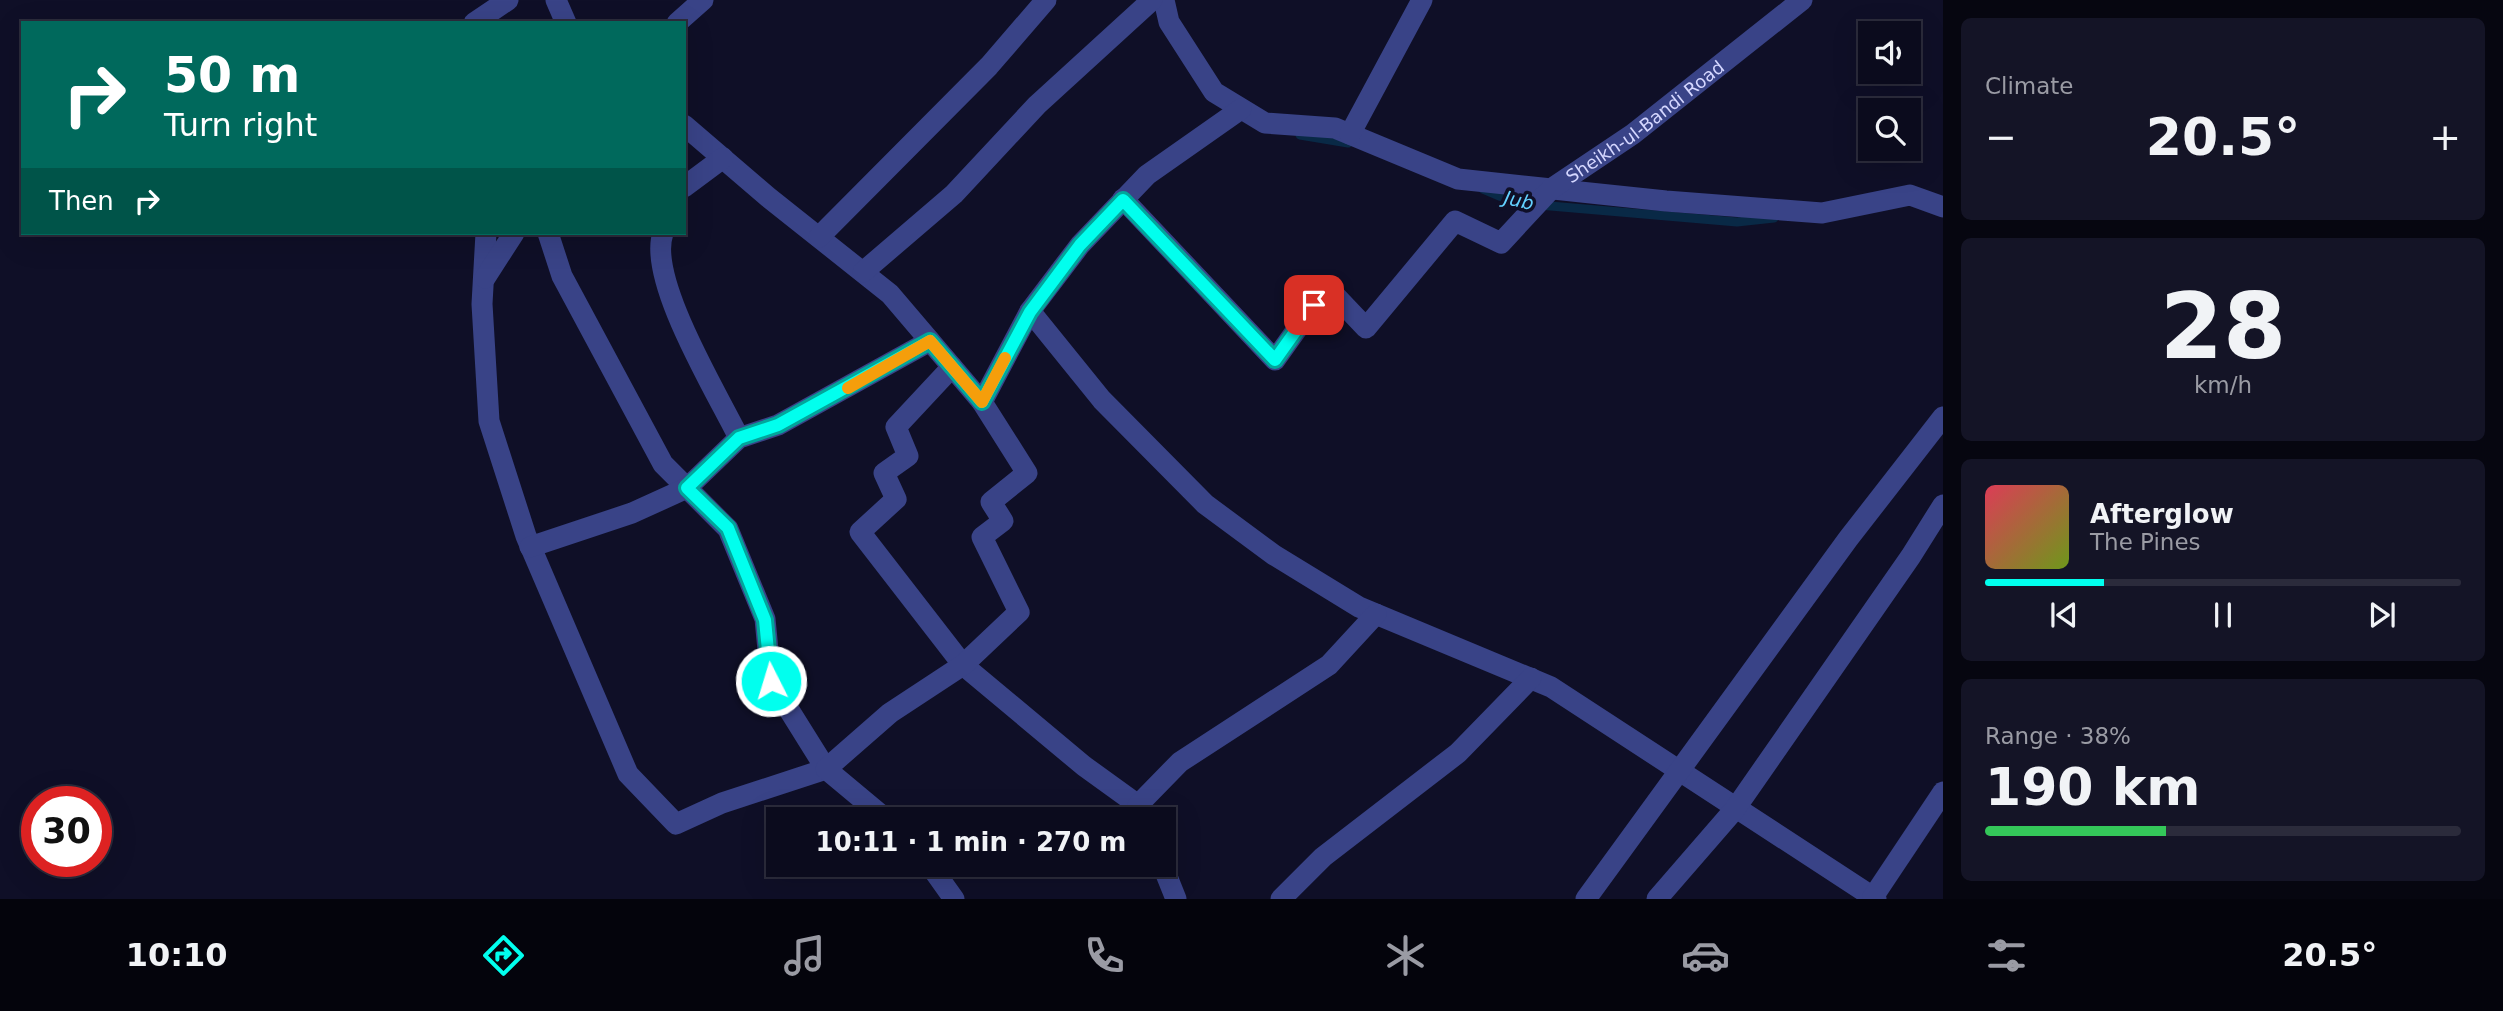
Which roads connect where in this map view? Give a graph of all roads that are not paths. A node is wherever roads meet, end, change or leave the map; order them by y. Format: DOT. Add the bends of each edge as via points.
graph roads {
  1 [pos="508,0"];
  2 [pos="556,0"];
  3 [pos="703,0"];
  4 [pos="1046,0"];
  5 [pos="1153,0"];
  6 [pos="1164,0"];
  7 [pos="1422,0"];
  8 [pos="1802,0"];
  9 [pos="477,21"];
  10 [pos="565,21"];
  11 [pos="679,21"];
  12 [pos="1241,109"];
  13 [pos="686,127"];
  14 [pos="1350,134"];
  15 [pos="723,158"];
  16 [pos="686,186"];
  17 [pos="1550,190"];
  18 [pos="1123,200"];
  19 [pos="1943,207"];
  20 [pos="486,235"];
  21 [pos="513,235"];
  22 [pos="549,235"];
  23 [pos="662,235"];
  24 [pos="819,237"];
  25 [pos="863,272"];
  26 [pos="483,282"];
  27 [pos="1030,312"];
  28 [pos="930,341"];
  29 [pos="952,367"];
  30 [pos="982,402"];
  31 [pos="1943,417"];
  32 [pos="739,438"];
  33 [pos="687,488"];
  34 [pos="1943,505"];
  35 [pos="530,547"];
  36 [pos="1376,614"];
  37 [pos="963,665"];
  38 [pos="1531,678"];
  39 [pos="826,769"];
  40 [pos="1679,773"];
  41 [pos="1943,792"];
  42 [pos="872,807"];
  43 [pos="1135,807"];
  44 [pos="1145,807"];
  45 [pos="1735,809"];
  46 [pos="938,877"];
  47 [pos="1167,877"];
  48 [pos="1875,898"];
  49 [pos="954,899"];
  50 [pos="1176,899"];
  51 [pos="1281,899"];
  52 [pos="1586,899"];
  53 [pos="1657,899"];
  1 -- 9 [label="street"];
  2 -- 10 [label="street"];
  3 -- 11 [label="street"];
  4 -- 24 [label="street" via="989,66"];
  5 -- 25 [label="street" via="1037,105 954,194"];
  6 -- 12 [label="street" via="1169,22 1214,92"];
  7 -- 14 [label="street"];
  8 -- 17 [label="street, Sheikh-ul-Bandi Road" via="1633,134"];
  12 -- 14 [label="street" via="1265,124 1335,128"];
  12 -- 18 [label="street" via="1147,174"];
  13 -- 15 [label="street"];
  14 -- 17 [label="street" via="1458,178"];
  15 -- 16 [label="street"];
  15 -- 24 [label="street"];
  17 -- 18 [label="street, Sheikh-ul-Bandi Road" via="1501,243 1455,221 1366,328 1327,287 1275,360"];
  17 -- 19 [label="street" via="1822,214 1910,195"];
  18 -- 27 [label="street" via="1080,245"];
  20 -- 26 [label="street"];
  21 -- 26 [label="street"];
  22 -- 33 [label="street" via="562,276 663,464"];
  23 -- 32 [label="street" via="659,243 665,289"];
  24 -- 25 [label="street"];
  25 -- 28 [label="street" via="890,294"];
  26 -- 35 [label="street" via="489,421"];
  27 -- 30 [label="street"];
  27 -- 36 [label="street" via="1102,400 1205,504 1274,555"];
  28 -- 29 [label="street"];
  28 -- 32 [label="street" via="778,425"];
  29 -- 30 [label="street"];
  29 -- 37 [label="street" via="896,427 908,456 884,473 896,499 860,532"];
  30 -- 37 [label="street" via="1027,473 992,502 1003,521 982,537 1019,612"];
  31 -- 40 [label="street" via="1848,539"];
  32 -- 33 [label="street"];
  33 -- 35 [label="street" via="632,513"];
  33 -- 39 [label="street" via="728,528 765,620 771,681"];
  34 -- 45 [label="street"];
  35 -- 39 [label="street" via="628,774 676,824 722,803"];
  36 -- 38 [label="street"];
  36 -- 44 [label="street" via="1329,665 1180,762"];
  37 -- 39 [label="street" via="890,713"];
  37 -- 43 [label="street"];
  38 -- 40 [label="street"];
  38 -- 51 [label="street" via="1458,753 1323,857"];
  39 -- 42 [label="street"];
  40 -- 45 [label="street"];
  40 -- 52 [label="street"];
  41 -- 48 [label="street"];
  45 -- 48 [label="street"];
  45 -- 53 [label="street"];
  46 -- 49 [label="street"];
  47 -- 50 [label="street"];
}
